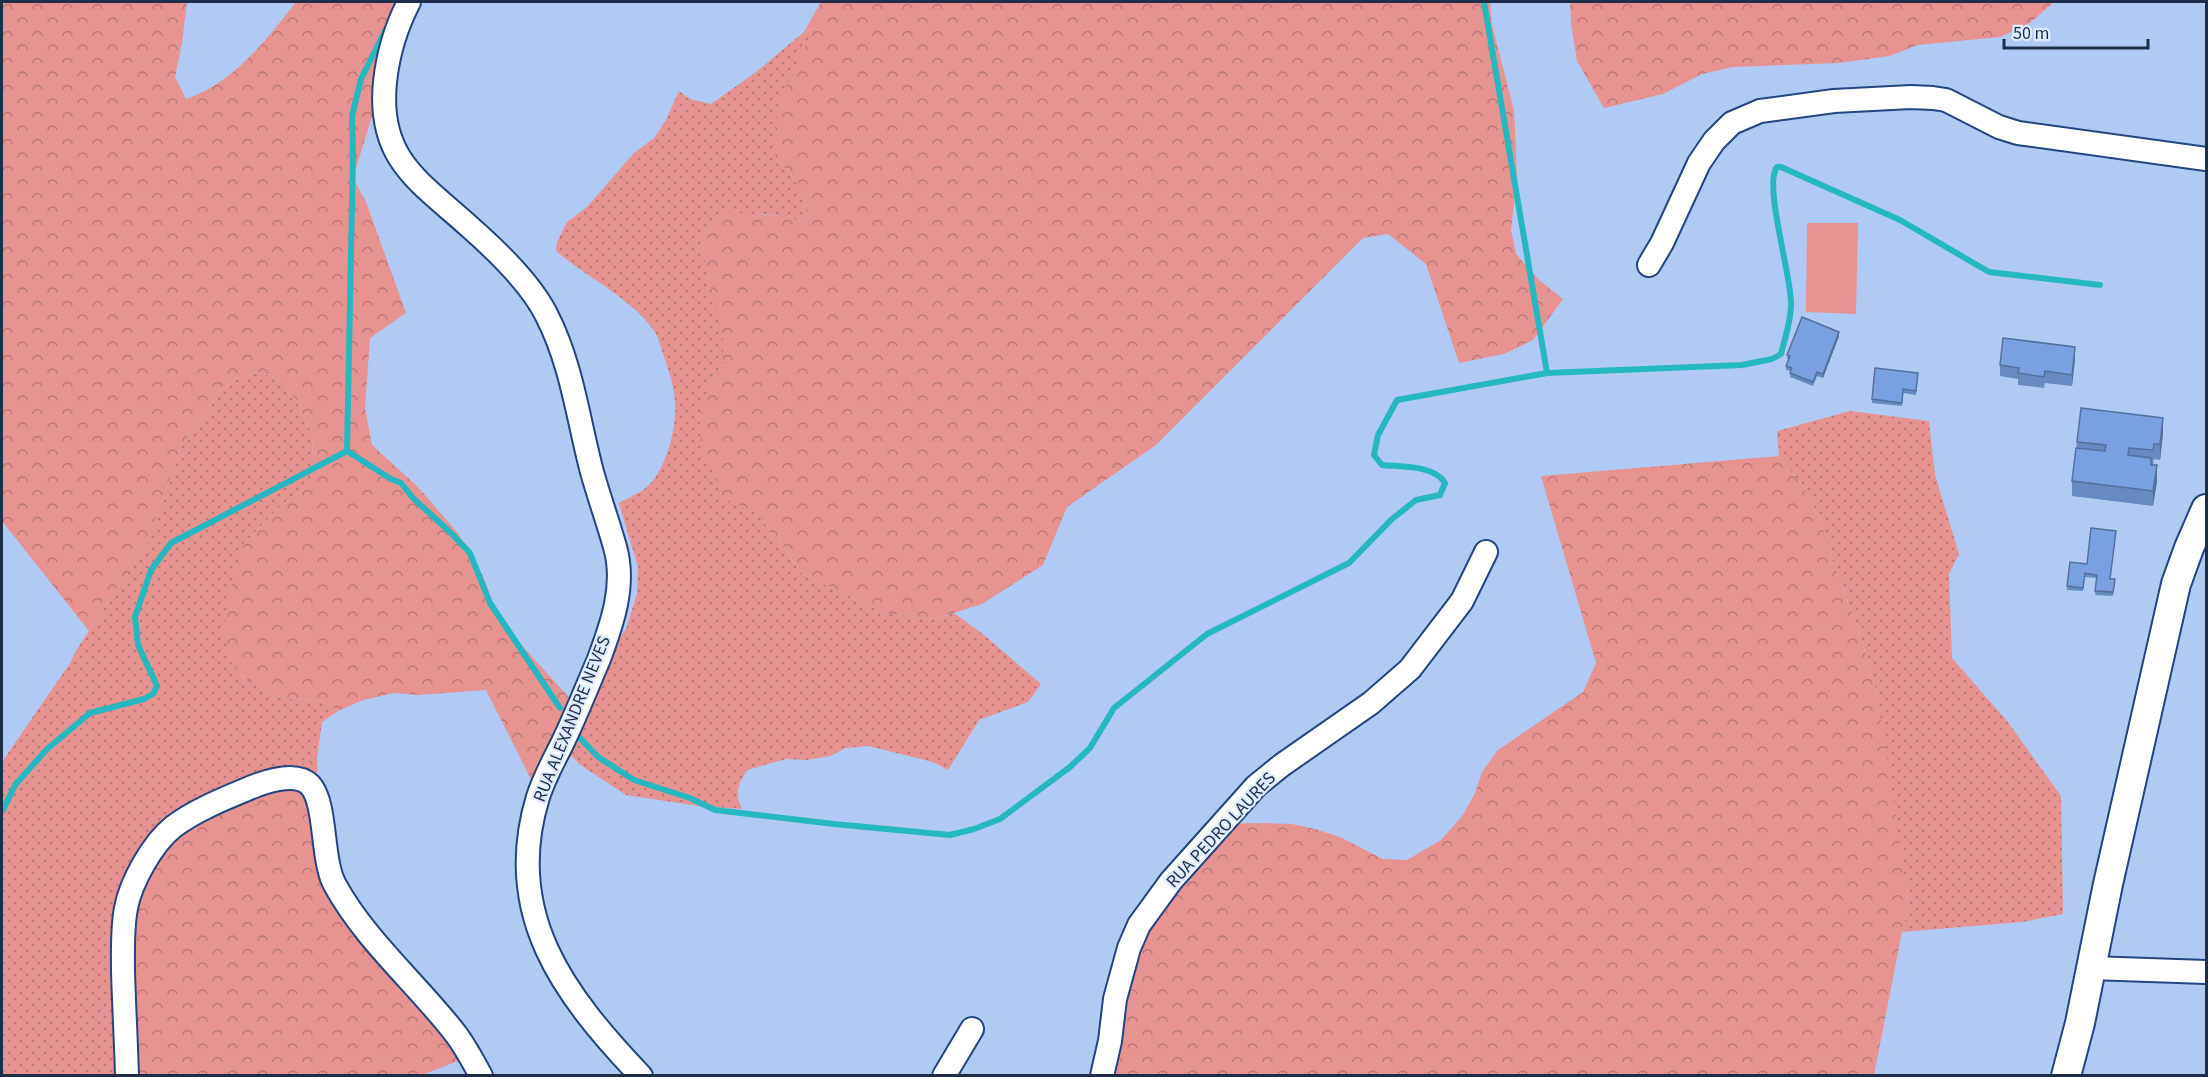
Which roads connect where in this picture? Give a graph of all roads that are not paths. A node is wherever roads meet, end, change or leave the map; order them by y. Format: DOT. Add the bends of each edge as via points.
graph roads {
  1 [pos="409,2"];
  2 [pos="2206,159"];
  3 [pos="1649,265"];
  4 [pos="2206,509"];
  5 [pos="1486,552"];
  6 [pos="2091,968"];
  7 [pos="2206,972"];
  8 [pos="972,1029"];
  9 [pos="127,1076"];
  10 [pos="481,1076"];
  11 [pos="641,1076"];
  12 [pos="944,1076"];
  13 [pos="1102,1076"];
  14 [pos="2066,1076"];
  1 -- 11 [label="street, RUA ALEXANDRE NEVES" via="387,58 383,99 386,127 406,170 473,229 535,296 547,316 577,403 616,552 619,580 614,616 538,798 526,876 535,918 556,966 591,1019"];
  2 -- 3 [label="street" via="2018,133 1946,100 1933,98 1834,101 1760,111 1732,123 1714,141"];
  4 -- 6 [label="main road" via="2176,584"];
  5 -- 13 [label="street, RUA PEDRO LAURES" via="1462,601 1410,669 1257,786 1171,881 1139,925 1129,948"];
  6 -- 7 [label="street"];
  6 -- 14 [label="main road"];
  8 -- 12 [label="street"];
  9 -- 10 [label="street" via="123,930 126,905 138,875 151,851 173,828 199,811 269,780 285,779 306,782 315,793 329,870 343,898 456,1034"];
}
